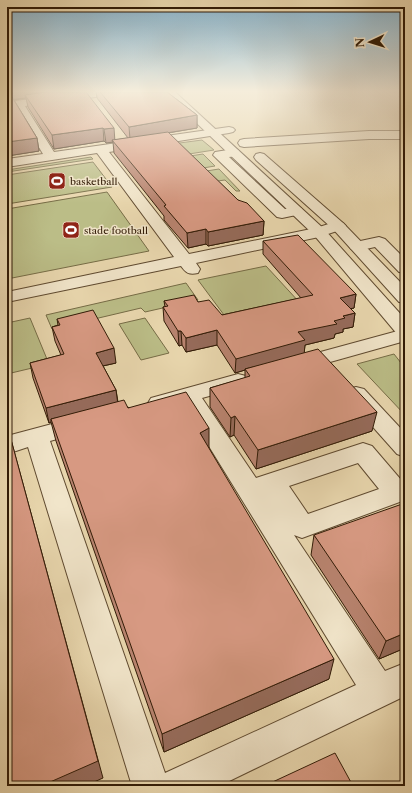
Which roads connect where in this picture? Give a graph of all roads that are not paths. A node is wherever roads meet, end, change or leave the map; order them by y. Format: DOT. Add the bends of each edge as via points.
graph roads {
  1 [pos="31,129"];
  2 [pos="209,129"];
  3 [pos="229,130"];
  4 [pos="212,132"];
  5 [pos="116,133"];
  6 [pos="405,135"];
  7 [pos="126,145"];
  8 [pos="239,148"];
  9 [pos="101,150"];
  10 [pos="52,157"];
  11 [pos="7,163"];
  12 [pos="338,226"];
  13 [pos="319,232"];
  14 [pos="357,246"];
  15 [pos="189,266"];
  16 [pos="405,268"];
  17 [pos="80,282"];
  18 [pos="404,296"];
  19 [pos="7,298"];
  20 [pos="7,312"];
  21 [pos="405,331"];
  22 [pos="405,335"];
  23 [pos="324,358"];
  24 [pos="279,370"];
  25 [pos="257,376"];
  26 [pos="189,395"];
  27 [pos="143,407"];
  28 [pos="98,420"];
  29 [pos="37,437"];
  30 [pos="7,445"];
  31 [pos="405,448"];
  32 [pos="260,486"];
  33 [pos="401,491"];
  34 [pos="392,685"];
  35 [pos="151,786"];
  36 [pos="178,786"];
  1 -- 10 [label="street"];
  2 -- 4 [label="street"];
  3 -- 4 [label="street"];
  3 -- 8 [label="street"];
  4 -- 7 [label="street"];
  4 -- 8 [label="street"];
  5 -- 7 [label="street"];
  6 -- 8 [label="street" via="369,135"];
  7 -- 9 [label="street"];
  8 -- 12 [label="street"];
  8 -- 13 [label="street" via="296,211"];
  9 -- 10 [label="street"];
  9 -- 15 [label="street"];
  10 -- 11 [label="street"];
  12 -- 13 [label="street"];
  12 -- 14 [label="street"];
  13 -- 15 [label="street" via="244,248 254,257"];
  13 -- 21 [label="street"];
  14 -- 16 [label="street" via="379,242"];
  14 -- 18 [label="street"];
  15 -- 17 [label="street" via="148,282 140,270"];
  17 -- 19 [label="street"];
  17 -- 20 [label="street" via="86,295"];
  22 -- 23 [label="street"];
  23 -- 24 [label="street"];
  23 -- 31 [label="street"];
  25 -- 26 [label="street"];
  26 -- 27 [label="street"];
  26 -- 32 [label="street"];
  28 -- 29 [label="street"];
  29 -- 30 [label="street"];
  29 -- 35 [label="street"];
  32 -- 33 [label="street" via="363,452"];
  32 -- 33 [label="street" via="302,527"];
  32 -- 34 [label="street"];
  34 -- 36 [label="street"];
}
